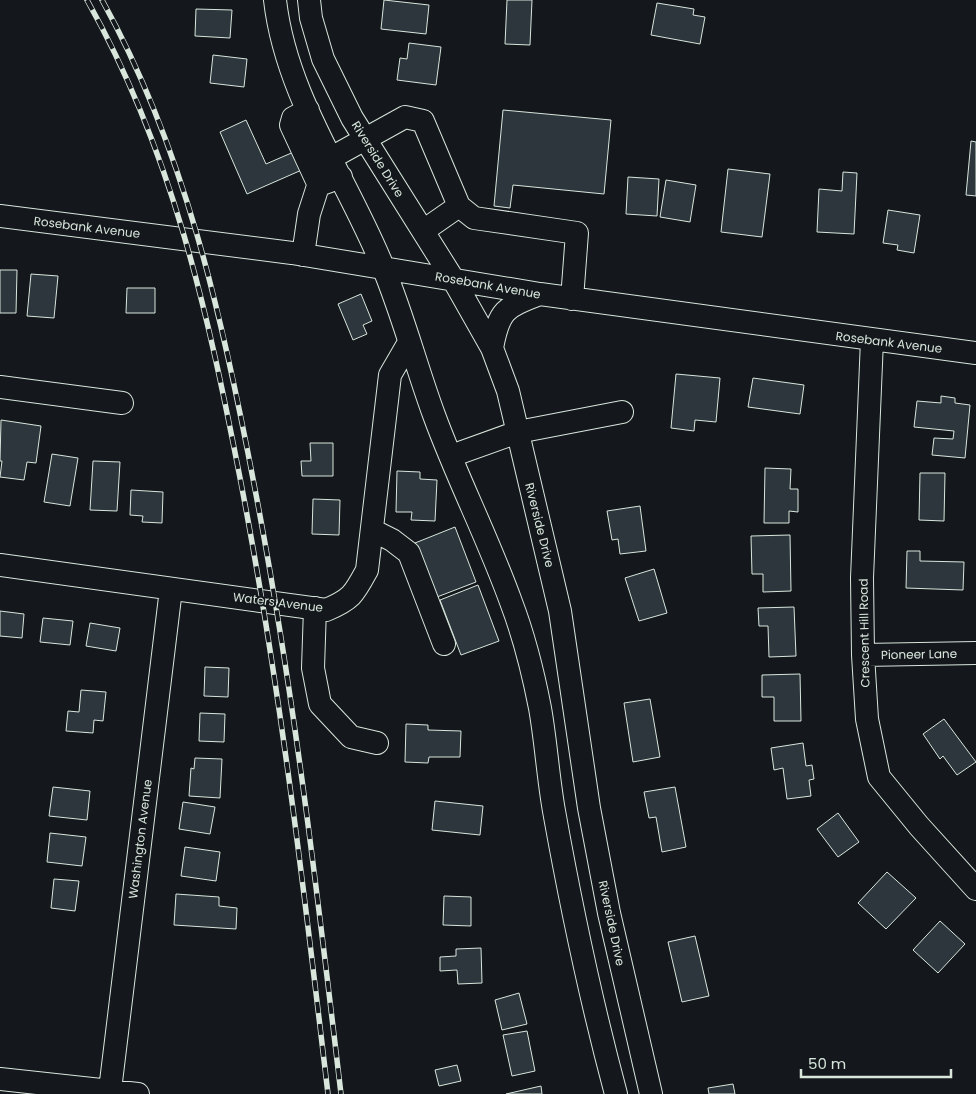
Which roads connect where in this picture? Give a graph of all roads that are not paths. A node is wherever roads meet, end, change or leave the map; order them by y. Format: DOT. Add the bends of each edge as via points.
graph roads {
  1 [pos="275,0"];
  2 [pos="309,0"];
  3 [pos="308,110"];
  4 [pos="365,139"];
  5 [pos="336,167"];
  6 [pos="319,182"];
  7 [pos="459,206"];
  8 [pos="0,216"];
  9 [pos="423,231"];
  10 [pos="303,255"];
  11 [pos="384,269"];
  12 [pos="453,279"];
  13 [pos="540,294"];
  14 [pos="572,299"];
  15 [pos="872,340"];
  16 [pos="408,344"];
  17 [pos="492,348"];
  18 [pos="976,353"];
  19 [pos="0,387"];
  20 [pos="122,403"];
  21 [pos="622,412"];
  22 [pos="518,432"];
  23 [pos="451,456"];
  24 [pos="372,530"];
  25 [pos="0,565"];
  26 [pos="171,589"];
  27 [pos="315,608"];
  28 [pos="444,644"];
  29 [pos="976,653"];
  30 [pos="863,655"];
  31 [pos="378,744"];
  32 [pos="976,889"];
  33 [pos="609,913"];
  34 [pos="576,920"];
  35 [pos="0,1079"];
  36 [pos="110,1090"];
  37 [pos="138,1094"];
  38 [pos="616,1094"];
  39 [pos="651,1094"];
  1 -- 3 [label="street" via="284,48"];
  2 -- 4 [label="street, Riverside Drive" via="323,59"];
  3 -- 5 [label="street"];
  3 -- 6 [label="street" via="293,118 291,125"];
  4 -- 5 [label="street"];
  4 -- 7 [label="street" via="405,117 423,121"];
  4 -- 9 [label="street, Riverside Drive"];
  5 -- 6 [label="street" via="322,184"];
  5 -- 11 [label="street"];
  6 -- 10 [label="street"];
  7 -- 9 [label="street"];
  7 -- 14 [label="street" via="474,218 577,233"];
  8 -- 10 [label="street, Rosebank Avenue"];
  9 -- 12 [label="street, Riverside Drive"];
  10 -- 11 [label="street, Rosebank Avenue"];
  11 -- 12 [label="street, Rosebank Avenue"];
  11 -- 16 [label="street"];
  12 -- 13 [label="street, Rosebank Avenue"];
  12 -- 17 [label="street, Riverside Drive"];
  13 -- 14 [label="street, Rosebank Avenue"];
  13 -- 17 [label="street" via="514,304 497,322"];
  14 -- 15 [label="street, Rosebank Avenue"];
  15 -- 18 [label="street, Rosebank Avenue"];
  15 -- 30 [label="street, Crescent Hill Road" via="866,452"];
  16 -- 23 [label="street"];
  16 -- 24 [label="street, Waters Avenue" via="390,375"];
  17 -- 22 [label="street, Riverside Drive" via="508,391"];
  19 -- 20 [label="street"];
  21 -- 22 [label="street"];
  22 -- 23 [label="street"];
  22 -- 33 [label="street, Riverside Drive" via="560,611 589,808"];
  23 -- 34 [label="street" via="511,601 529,657"];
  24 -- 27 [label="street, Waters Avenue" via="367,570 354,594 326,610"];
  24 -- 28 [label="street" via="409,553"];
  25 -- 26 [label="street, Waters Avenue"];
  26 -- 27 [label="street, Waters Avenue"];
  26 -- 36 [label="street, Washington Avenue"];
  27 -- 31 [label="street" via="313,668 320,704 351,738"];
  29 -- 30 [label="street, Pioneer Lane"];
  30 -- 32 [label="street, Crescent Hill Road" via="867,719 879,777"];
  33 -- 34 [label="street"];
  33 -- 39 [label="street, Riverside Drive"];
  34 -- 38 [label="street"];
  35 -- 36 [label="street"];
  36 -- 37 [label="street"];
}
